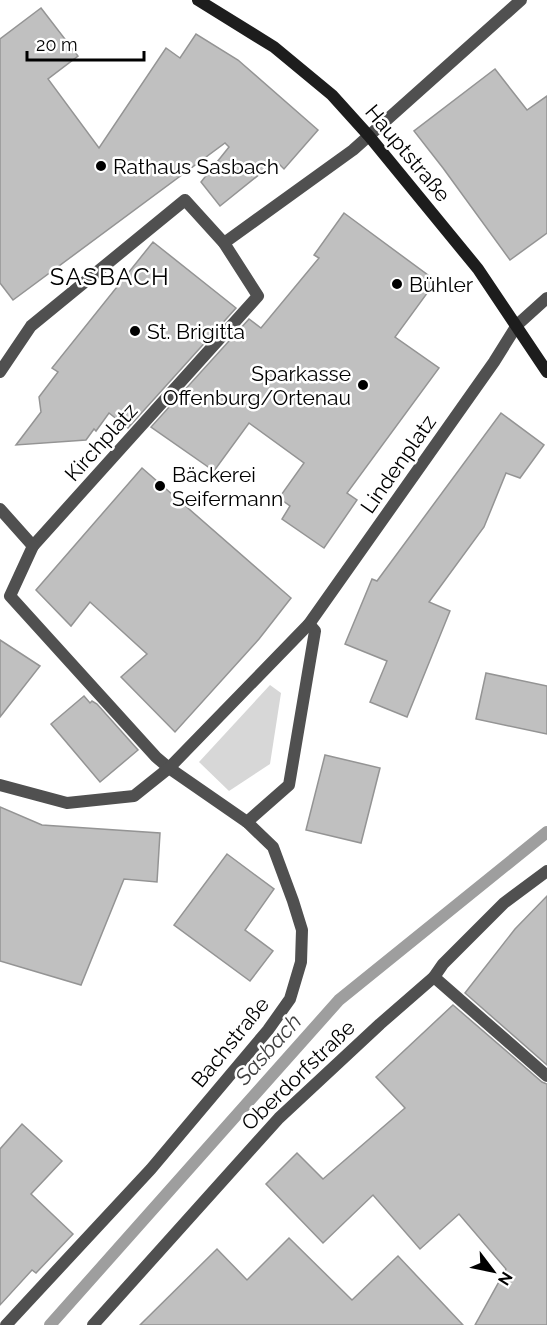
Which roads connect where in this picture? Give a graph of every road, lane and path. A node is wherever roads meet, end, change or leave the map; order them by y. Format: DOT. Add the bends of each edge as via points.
graph roads {
  1 [pos="198,0"];
  2 [pos="521,0"];
  3 [pos="369,136"];
  4 [pos="224,243"];
  5 [pos="547,298"];
  6 [pos="517,326"];
  7 [pos="0,372"];
  8 [pos="547,372"];
  9 [pos="0,509"];
  10 [pos="33,546"];
  11 [pos="309,624"];
  12 [pos="169,768"];
  13 [pos="0,784"];
  14 [pos="247,822"];
  15 [pos="547,871"];
  16 [pos="434,977"];
  17 [pos="547,1076"];
  18 [pos="6,1325"];
  19 [pos="93,1325"];
  1 -- 3 [label="street, Hauptstraße" via="274,47 332,95"];
  2 -- 3 [label="street"];
  3 -- 4 [label="street"];
  3 -- 6 [label="street, Hauptstraße" via="478,269"];
  4 -- 7 [label="street, Kirchplatz" via="185,200 30,326"];
  4 -- 10 [label="street, Kirchplatz" via="258,296"];
  5 -- 6 [label="street, Lindenplatz"];
  6 -- 8 [label="street, Hauptstraße"];
  6 -- 11 [label="street, Lindenplatz"];
  9 -- 10 [label="street"];
  10 -- 12 [label="street, Kirchplatz" via="10,596"];
  11 -- 12 [label="street, Lindenplatz"];
  11 -- 14 [label="street" via="315,631 289,785"];
  12 -- 13 [label="street, Lindenplatz" via="134,796 67,802"];
  12 -- 14 [label="street, Bachstraße"];
  14 -- 18 [label="street, Bachstraße" via="273,847 302,930 301,962 290,999 151,1169"];
  15 -- 16 [label="street, Oberdorfstraße" via="504,903"];
  16 -- 17 [label="street"];
  16 -- 19 [label="street, Oberdorfstraße" via="279,1118"];
}
